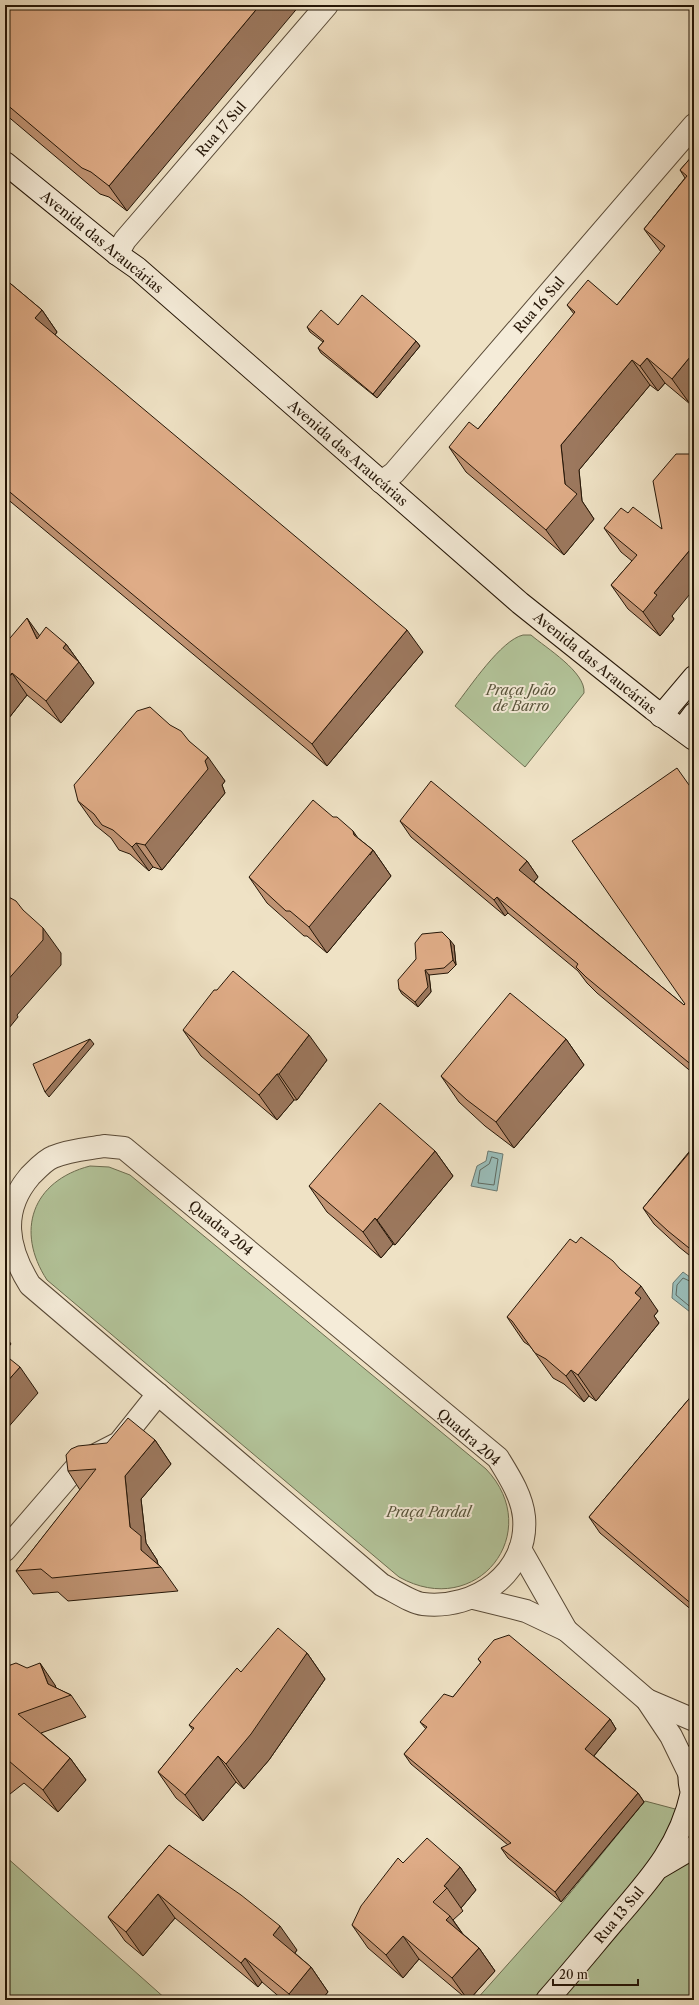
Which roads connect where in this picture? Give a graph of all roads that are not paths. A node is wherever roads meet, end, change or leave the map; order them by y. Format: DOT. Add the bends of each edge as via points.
graph roads {
  1 [pos="327,5"];
  2 [pos="694,125"];
  3 [pos="5,163"];
  4 [pos="117,254"];
  5 [pos="381,482"];
  6 [pos="694,677"];
  7 [pos="661,716"];
  8 [pos="690,728"];
  9 [pos="158,1394"];
  10 [pos="520,1549"];
  11 [pos="5,1550"];
  12 [pos="474,1598"];
  13 [pos="566,1630"];
  14 [pos="647,1700"];
  15 [pos="694,1720"];
  16 [pos="692,1779"];
  17 [pos="694,1847"];
  18 [pos="659,1867"];
  19 [pos="548,2000"];
  1 -- 4 [label="street, Rua 17 Sul" via="125,240"];
  2 -- 5 [label="street, Rua 16 Sul" via="394,473"];
  3 -- 4 [label="street, Avenida das Araucárias"];
  4 -- 5 [label="street, Avenida das Araucárias" via="137,268"];
  5 -- 7 [label="street, Avenida das Araucárias" via="552,629"];
  6 -- 7 [label="street"];
  7 -- 8 [label="street, Avenida das Araucárias"];
  9 -- 10 [label="street, Quadra 204" via="30,1285 20,1269 9,1235 9,1215 21,1186 51,1158 72,1151 104,1146 124,1148 498,1458 519,1496 524,1516 524,1538"];
  9 -- 11 [label="street" via="119,1443 80,1463"];
  9 -- 12 [label="street, Quadra 204" via="382,1585 422,1604 446,1604"];
  10 -- 12 [label="street, Quadra 204" via="517,1558 490,1589"];
  10 -- 13 [label="street"];
  12 -- 13 [label="street" via="526,1611"];
  13 -- 14 [label="street"];
  14 -- 15 [label="street"];
  14 -- 16 [label="street" via="671,1736"];
  16 -- 18 [label="street, Rua 13 Sul" via="688,1812 681,1830"];
  17 -- 18 [label="street, Rua 13 Sul"];
  18 -- 19 [label="street, Rua 13 Sul"];
}
